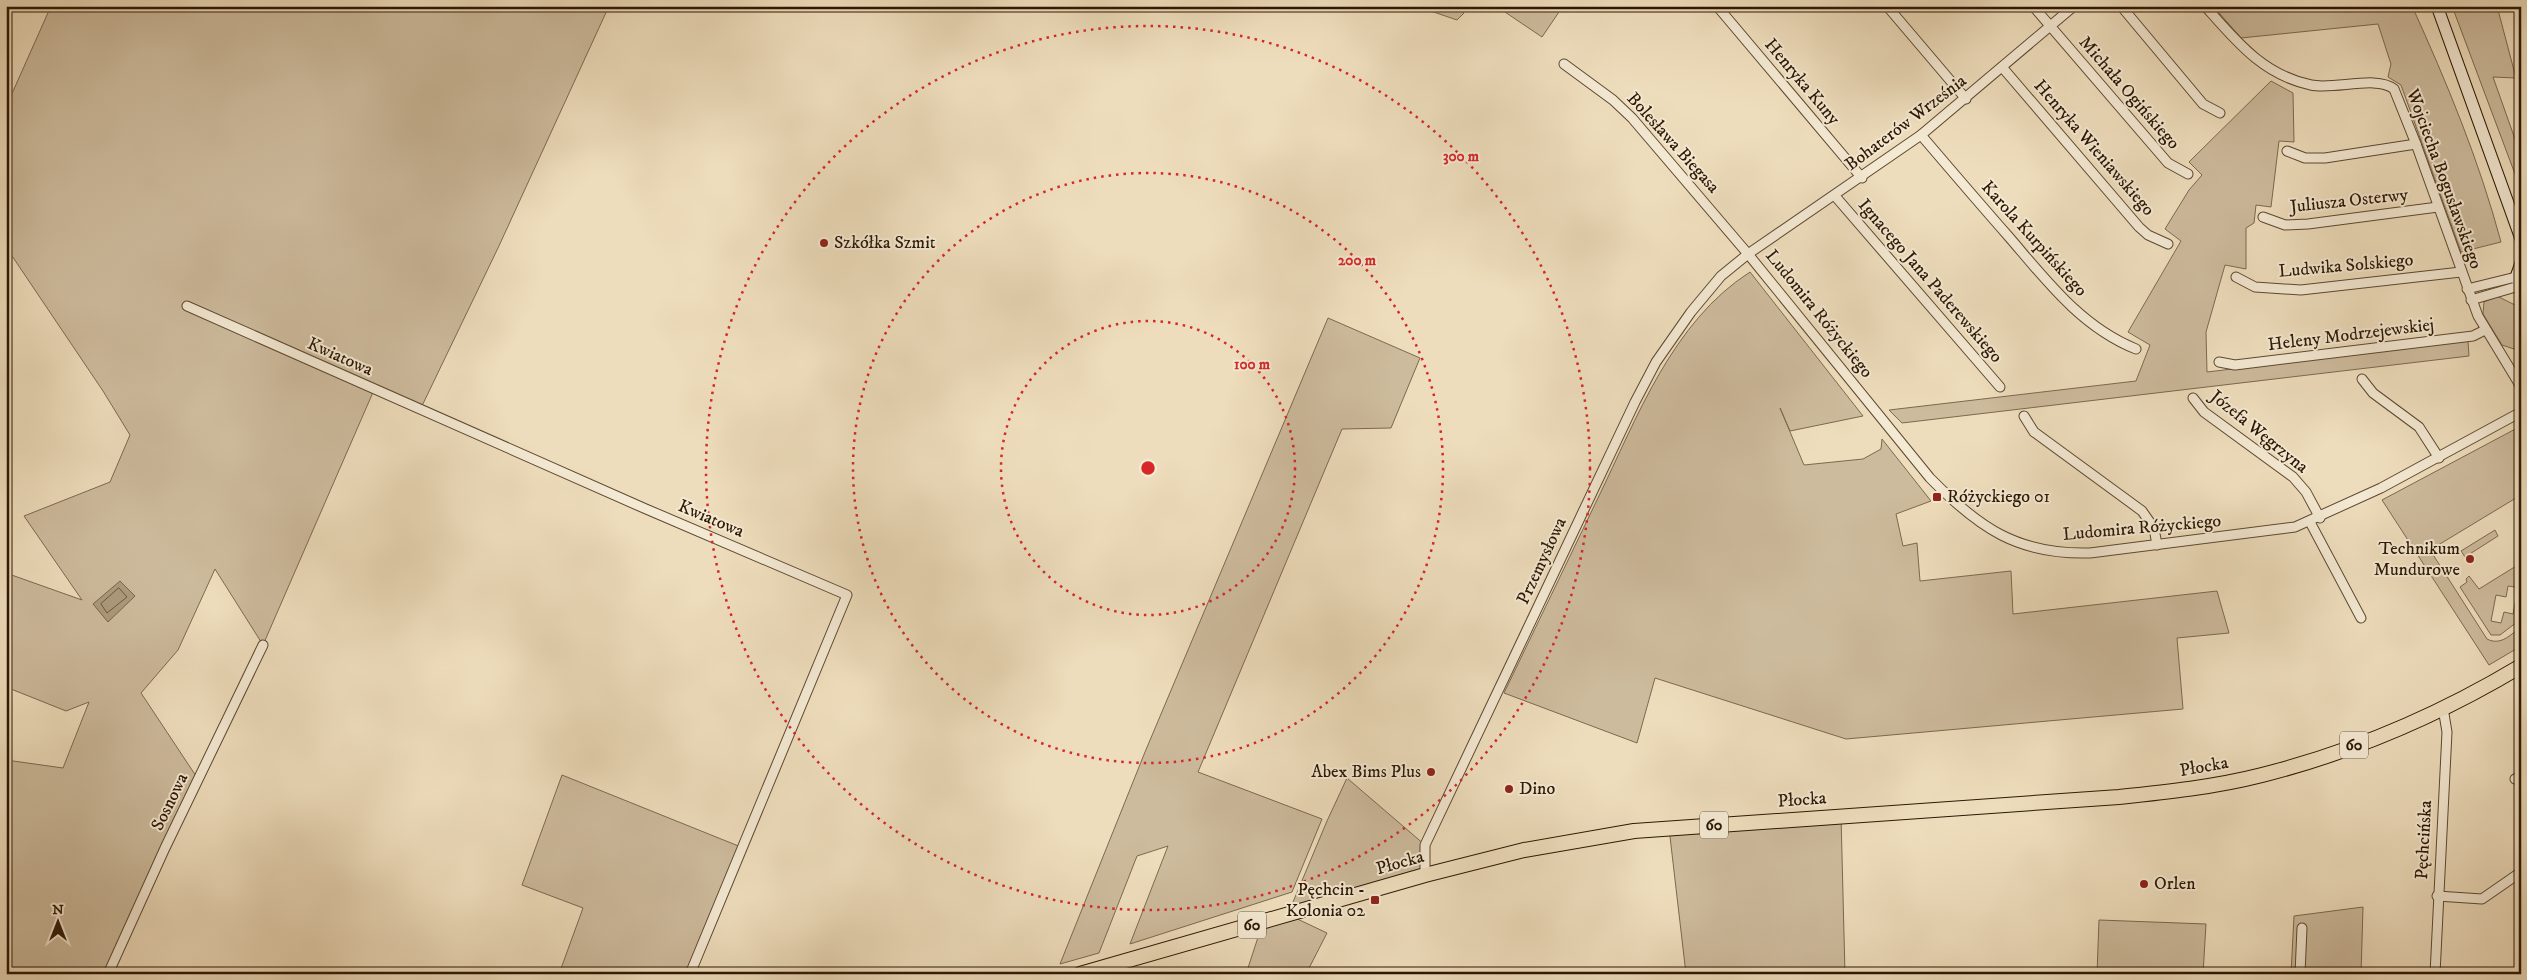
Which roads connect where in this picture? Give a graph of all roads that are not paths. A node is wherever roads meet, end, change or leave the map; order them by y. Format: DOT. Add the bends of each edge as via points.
graph roads {
  1 [pos="1717,6"];
  2 [pos="1887,6"];
  3 [pos="2033,6"];
  4 [pos="2074,6"];
  5 [pos="2120,6"];
  6 [pos="2205,6"];
  7 [pos="2437,6"];
  8 [pos="2050,27"];
  9 [pos="1564,64"];
  10 [pos="2002,67"];
  11 [pos="1966,99"];
  12 [pos="2220,113"];
  13 [pos="1921,135"];
  14 [pos="2416,144"];
  15 [pos="2287,151"];
  16 [pos="2188,174"];
  17 [pos="1862,178"];
  18 [pos="1836,196"];
  19 [pos="2438,206"];
  20 [pos="2263,217"];
  21 [pos="2521,239"];
  22 [pos="2168,244"];
  23 [pos="1748,254"];
  24 [pos="2521,263"];
  25 [pos="2461,272"];
  26 [pos="2236,277"];
  27 [pos="2518,284"];
  28 [pos="2467,290"];
  29 [pos="2471,300"];
  30 [pos="187,306"];
  31 [pos="2485,330"];
  32 [pos="2136,349"];
  33 [pos="2219,362"];
  34 [pos="2362,379"];
  35 [pos="2521,387"];
  36 [pos="2000,388"];
  37 [pos="2193,398"];
  38 [pos="2521,412"];
  39 [pos="2024,416"];
  40 [pos="2439,458"];
  41 [pos="2320,518"];
  42 [pos="2310,522"];
  43 [pos="2157,546"];
  44 [pos="2361,618"];
  45 [pos="263,645"];
  46 [pos="2521,666"];
  47 [pos="2443,708"];
  48 [pos="2521,872"];
  49 [pos="1425,875"];
  50 [pos="2437,896"];
  51 [pos="2302,928"];
  52 [pos="108,974"];
  53 [pos="690,974"];
  54 [pos="1080,974"];
  55 [pos="2300,974"];
  56 [pos="2435,974"];
  1 -- 17 [label="street, Henryka Kuny"];
  2 -- 11 [label="street"];
  3 -- 8 [label="street, Michała Ogińskiego"];
  4 -- 8 [label="street, Bohaterów Września"];
  5 -- 12 [label="street" via="2203,104"];
  6 -- 14 [label="street, Wojciecha Bogusławskiego" via="2256,61 2276,73 2313,86 2389,85 2398,95"];
  7 -- 21 [label="main road"];
  8 -- 10 [label="street, Bohaterów Września"];
  8 -- 16 [label="street, Michała Ogińskiego" via="2168,163"];
  9 -- 23 [label="street, Bolesława Biegasa" via="1632,118"];
  10 -- 11 [label="street, Bohaterów Września"];
  10 -- 22 [label="street, Henryka Wieniawskiego" via="2139,226 2148,235"];
  11 -- 13 [label="street, Bohaterów Września"];
  13 -- 17 [label="street, Bohaterów Września"];
  13 -- 32 [label="street, Karola Kurpińskiego" via="2059,295 2085,320 2115,340"];
  14 -- 15 [label="street" via="2325,158 2305,158"];
  14 -- 19 [label="street, Wojciecha Bogusławskiego"];
  17 -- 18 [label="street, Bohaterów Września"];
  18 -- 23 [label="street, Bohaterów Września"];
  18 -- 36 [label="street, Ignacego Jana Paderewskiego"];
  19 -- 20 [label="street, Juliusza Osterwy" via="2308,224 2285,225"];
  19 -- 25 [label="street, Wojciecha Bogusławskiego"];
  23 -- 43 [label="street, Ludomira Różyckiego" via="1930,478 1959,508 2016,542 2038,550 2064,554"];
  23 -- 49 [label="street, Przemysłowa" via="1721,276 1691,312 1656,362 1635,402 1425,844"];
  24 -- 27 [label="main road"];
  25 -- 26 [label="street, Ludwika Solskiego" via="2300,290 2254,287"];
  25 -- 28 [label="street, Wojciecha Bogusławskiego"];
  27 -- 28 [label="street, Wojciecha Bogusławskiego"];
  27 -- 29 [label="street"];
  28 -- 29 [label="street, Wojciecha Bogusławskiego"];
  29 -- 31 [label="street, Wojciecha Bogusławskiego"];
  30 -- 53 [label="street, Kwiatowa" via="847,595"];
  31 -- 33 [label="street, Heleny Modrzejewskiej" via="2473,336 2235,365"];
  31 -- 35 [label="street, Wojciecha Bogusławskiego"];
  34 -- 40 [label="street" via="2373,393 2419,427"];
  37 -- 41 [label="street, Józefa Węgrzyna" via="2204,412 2293,477 2306,492"];
  38 -- 40 [label="street, Ludomira Różyckiego"];
  39 -- 43 [label="street" via="2034,432 2142,511 2154,528"];
  40 -- 41 [label="street, Ludomira Różyckiego"];
  41 -- 42 [label="street, Ludomira Różyckiego"];
  42 -- 43 [label="street, Ludomira Różyckiego" via="2278,530"];
  42 -- 44 [label="street"];
  45 -- 52 [label="street, Sosnowa"];
  46 -- 47 [label="main road, Płocka / 60"];
  47 -- 49 [label="main road, Płocka / 60" via="2374,738 2298,764 2263,775 2196,788 2119,797 1634,831 1524,850"];
  47 -- 50 [label="street, Pęchcińska" via="2447,732"];
  48 -- 50 [label="street" via="2482,899"];
  49 -- 54 [label="main road, Płocka / 60"];
  50 -- 56 [label="street, Pęchcińska"];
  51 -- 55 [label="street"];
}
